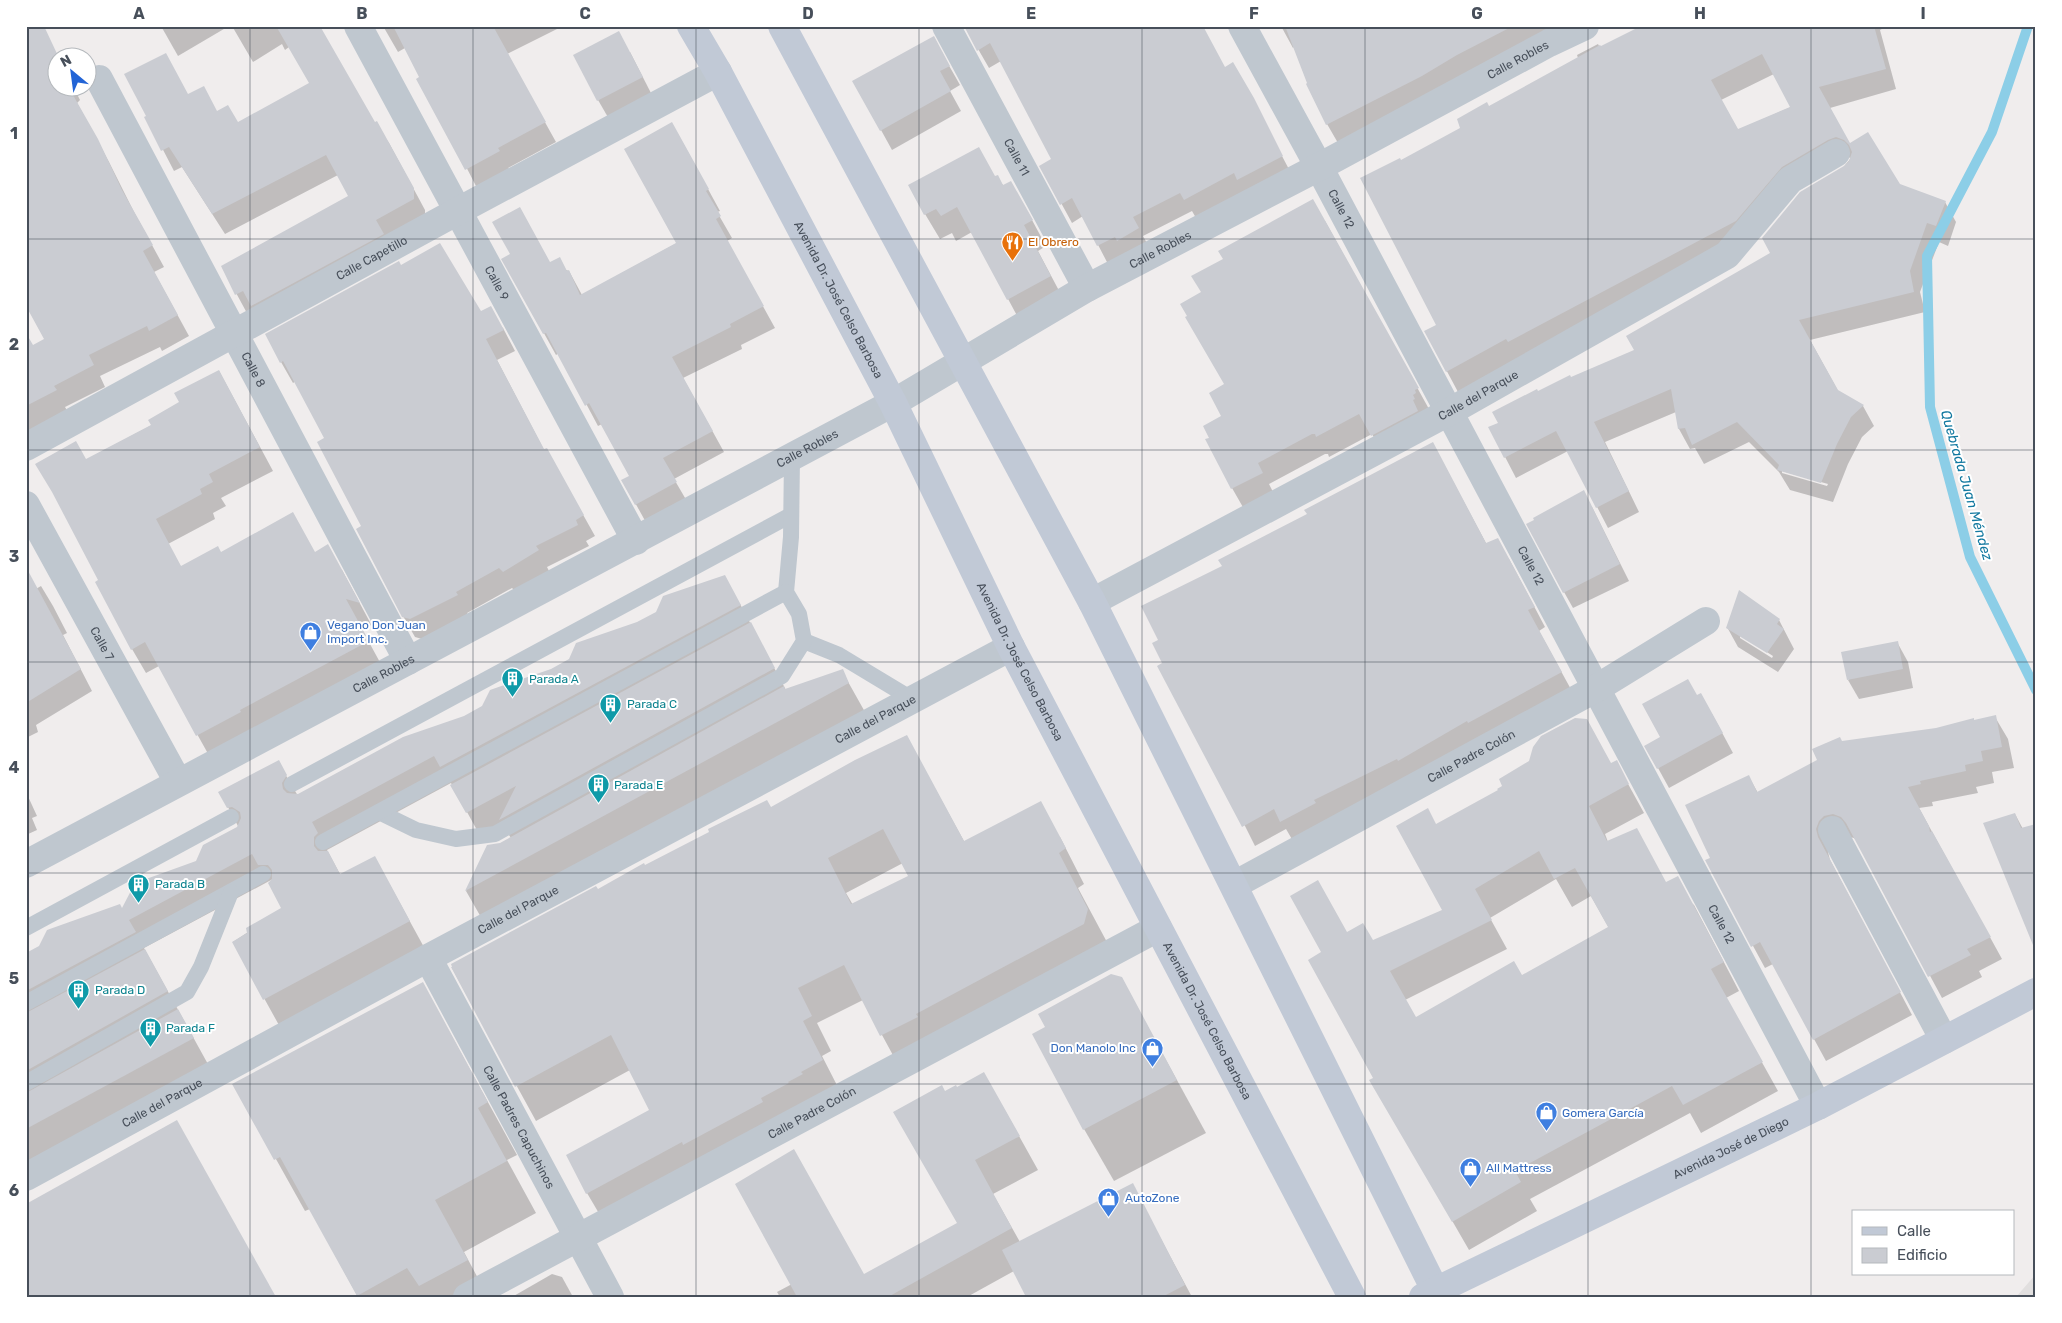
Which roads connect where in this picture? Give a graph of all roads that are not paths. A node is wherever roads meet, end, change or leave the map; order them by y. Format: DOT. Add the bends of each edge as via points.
graph roads {
  1 [pos="358,26"];
  2 [pos="691,26"];
  3 [pos="946,26"];
  4 [pos="1242,26"];
  5 [pos="1585,26"];
  6 [pos="788,28"];
  7 [pos="1544,35"];
  8 [pos="718,72"];
  9 [pos="99,79"];
  10 [pos="1836,153"];
  11 [pos="1319,167"];
  12 [pos="458,211"];
  13 [pos="1087,288"];
  14 [pos="235,333"];
  15 [pos="961,361"];
  16 [pos="893,403"];
  17 [pos="1449,412"];
  18 [pos="26,447"];
  19 [pos="792,457"];
  20 [pos="26,505"];
  21 [pos="791,516"];
  22 [pos="636,541"];
  23 [pos="786,592"];
  24 [pos="1092,602"];
  25 [pos="1706,621"];
  26 [pos="804,641"];
  27 [pos="1011,646"];
  28 [pos="408,660"];
  29 [pos="1597,688"];
  30 [pos="912,699"];
  31 [pos="178,782"];
  32 [pos="292,784"];
  33 [pos="379,812"];
  34 [pos="231,817"];
  35 [pos="1832,830"];
  36 [pos="323,842"];
  37 [pos="26,864"];
  38 [pos="263,874"];
  39 [pos="1234,886"];
  40 [pos="231,892"];
  41 [pos="26,928"];
  42 [pos="1158,928"];
  43 [pos="428,958"];
  44 [pos="2036,992"];
  45 [pos="26,1003"];
  46 [pos="1944,1040"];
  47 [pos="26,1083"];
  48 [pos="1818,1106"];
  49 [pos="26,1177"];
  50 [pos="578,1237"];
  51 [pos="1433,1295"];
  52 [pos="466,1297"];
  53 [pos="610,1297"];
  54 [pos="1352,1297"];
  1 -- 12 [label="street, Calle 9"];
  2 -- 8 [label="main road, Avenida Dr. José Celso Barbosa"];
  3 -- 13 [label="street, Calle 11"];
  4 -- 11 [label="street, Calle 12"];
  5 -- 7 [label="street, Calle Robles"];
  6 -- 15 [label="main road"];
  7 -- 11 [label="street, Calle Robles"];
  8 -- 12 [label="street, Calle Capetillo"];
  8 -- 16 [label="main road, Avenida Dr. José Celso Barbosa"];
  9 -- 14 [label="street, Calle 8"];
  10 -- 17 [label="street, Calle del Parque" via="1790,180 1727,255"];
  11 -- 13 [label="street, Calle Robles"];
  11 -- 17 [label="street, Calle 12"];
  12 -- 14 [label="street, Calle Capetillo"];
  12 -- 22 [label="street, Calle 9"];
  13 -- 15 [label="street, Calle Robles"];
  14 -- 18 [label="street, Calle Capetillo"];
  14 -- 28 [label="street, Calle 8"];
  15 -- 16 [label="street, Calle Robles"];
  15 -- 24 [label="main road"];
  16 -- 19 [label="street, Calle Robles"];
  16 -- 27 [label="main road, Avenida Dr. José Celso Barbosa"];
  17 -- 24 [label="street, Calle del Parque"];
  17 -- 29 [label="street, Calle 12"];
  19 -- 21 [label="lane"];
  19 -- 22 [label="street, Calle Robles"];
  20 -- 31 [label="street, Calle 7"];
  21 -- 23 [label="lane"];
  21 -- 32 [label="lane"];
  22 -- 28 [label="street, Calle Robles"];
  23 -- 26 [label="lane" via="799,614"];
  23 -- 33 [label="lane"];
  24 -- 39 [label="main road"];
  25 -- 29 [label="street, Calle Padre Colón"];
  26 -- 30 [label="lane" via="839,655"];
  26 -- 33 [label="lane" via="782,676 495,834 456,839 416,830"];
  27 -- 30 [label="street, Calle del Parque"];
  27 -- 42 [label="main road, Avenida Dr. José Celso Barbosa"];
  28 -- 31 [label="street, Calle Robles"];
  29 -- 39 [label="street, Calle Padre Colón"];
  29 -- 48 [label="street, Calle 12"];
  30 -- 43 [label="street, Calle del Parque"];
  31 -- 37 [label="street, Calle Robles"];
  33 -- 36 [label="lane"];
  34 -- 41 [label="lane"];
  35 -- 46 [label="street"];
  38 -- 40 [label="lane"];
  39 -- 51 [label="main road"];
  40 -- 45 [label="lane"];
  40 -- 47 [label="lane" via="201,967 187,992"];
  42 -- 50 [label="street, Calle Padre Colón"];
  42 -- 54 [label="main road, Avenida Dr. José Celso Barbosa"];
  43 -- 49 [label="street, Calle del Parque"];
  43 -- 50 [label="street, Calle Padres Capuchinos"];
  44 -- 46 [label="main road, Avenida José de Diego"];
  46 -- 48 [label="main road, Avenida José de Diego"];
  48 -- 51 [label="main road, Avenida José de Diego"];
  50 -- 52 [label="street, Calle Padre Colón"];
  50 -- 53 [label="street, Calle Padres Capuchinos"];
}
